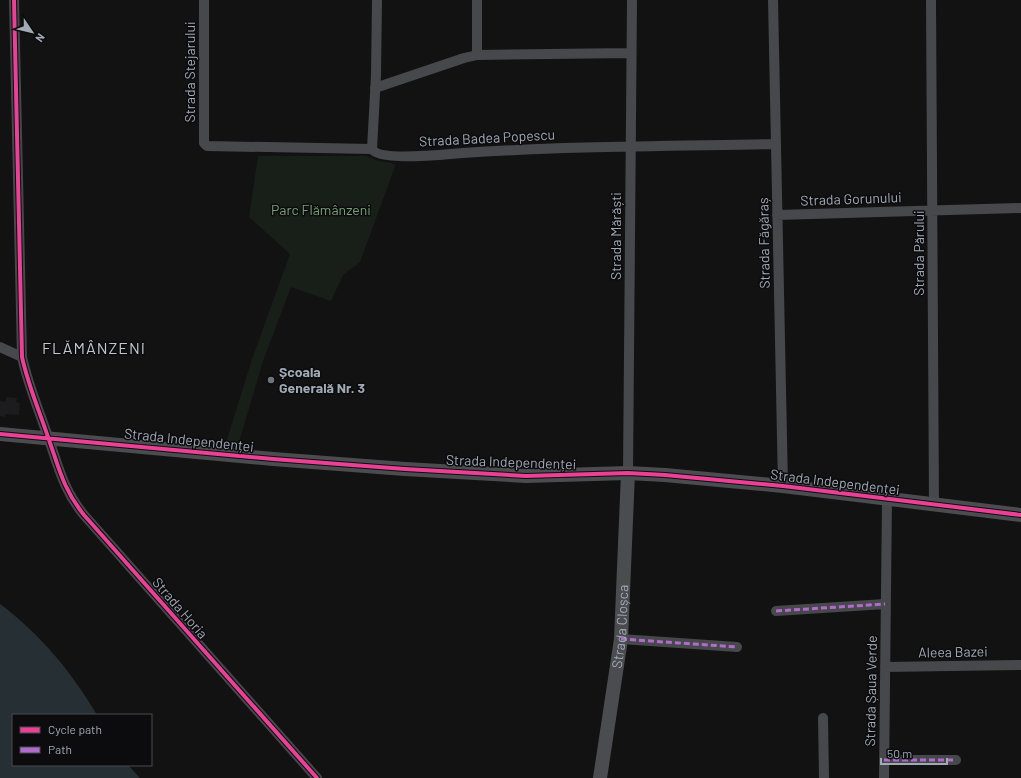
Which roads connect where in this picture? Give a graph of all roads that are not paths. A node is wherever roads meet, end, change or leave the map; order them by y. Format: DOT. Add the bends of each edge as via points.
graph roads {
  1 [pos="14,0"];
  2 [pos="204,0"];
  3 [pos="377,0"];
  4 [pos="477,0"];
  5 [pos="632,0"];
  6 [pos="773,0"];
  7 [pos="931,0"];
  8 [pos="631,53"];
  9 [pos="477,55"];
  10 [pos="375,88"];
  11 [pos="204,143"];
  12 [pos="776,144"];
  13 [pos="631,146"];
  14 [pos="372,149"];
  15 [pos="1021,208"];
  16 [pos="933,210"];
  17 [pos="777,215"];
  18 [pos="0,347"];
  19 [pos="22,358"];
  20 [pos="0,434"];
  21 [pos="48,438"];
  22 [pos="628,473"];
  23 [pos="783,486"];
  24 [pos="887,499"];
  25 [pos="934,505"];
  26 [pos="1021,515"];
  27 [pos="885,604"];
  28 [pos="776,611"];
  29 [pos="621,639"];
  30 [pos="737,647"];
  31 [pos="1021,665"];
  32 [pos="885,667"];
  33 [pos="823,718"];
  34 [pos="884,760"];
  35 [pos="956,760"];
  36 [pos="317,778"];
  37 [pos="600,778"];
  38 [pos="824,778"];
  39 [pos="884,778"];
  1 -- 19 [label="street, Strada Horia"];
  2 -- 11 [label="street, Strada Stejarului"];
  3 -- 10 [label="street"];
  4 -- 9 [label="street"];
  5 -- 8 [label="street, Strada Mărăști"];
  6 -- 12 [label="street, Strada Făgăraș"];
  7 -- 16 [label="street, Strada Părului"];
  8 -- 9 [label="street"];
  8 -- 13 [label="street, Strada Mărăști"];
  9 -- 10 [label="street"];
  10 -- 14 [label="street"];
  11 -- 14 [label="street, Strada Badea Popescu" via="213,148"];
  12 -- 13 [label="street, Strada Badea Popescu"];
  12 -- 17 [label="street, Strada Făgăraș"];
  13 -- 14 [label="street, Strada Badea Popescu" via="510,149 399,156 379,155"];
  13 -- 22 [label="street, Strada Mărăști"];
  15 -- 16 [label="street, Strada Gorunului"];
  16 -- 17 [label="street, Strada Gorunului"];
  16 -- 25 [label="street, Strada Părului"];
  17 -- 23 [label="street, Strada Făgăraș"];
  18 -- 19 [label="street"];
  19 -- 21 [label="street, Strada Horia" via="26,377"];
  20 -- 21 [label="street, Strada Independenței"];
  21 -- 22 [label="street, Strada Independenței" via="419,470 526,476"];
  21 -- 36 [label="street, Strada Horia" via="69,494 84,515"];
  22 -- 23 [label="street, Strada Independenței"];
  22 -- 29 [label="street, Strada Cloșca"];
  23 -- 24 [label="street, Strada Independenței"];
  24 -- 25 [label="street, Strada Independenței"];
  24 -- 27 [label="street, Strada Șaua Verde"];
  25 -- 26 [label="street, Strada Independenței"];
  27 -- 28 [label="street"];
  27 -- 32 [label="street, Strada Șaua Verde"];
  29 -- 30 [label="street"];
  29 -- 37 [label="street, Strada Cloșca"];
  31 -- 32 [label="street, Aleea Bazei"];
  32 -- 34 [label="street, Strada Șaua Verde"];
  33 -- 38 [label="street"];
  34 -- 35 [label="street"];
  34 -- 39 [label="street, Strada Șaua Verde"];
}
